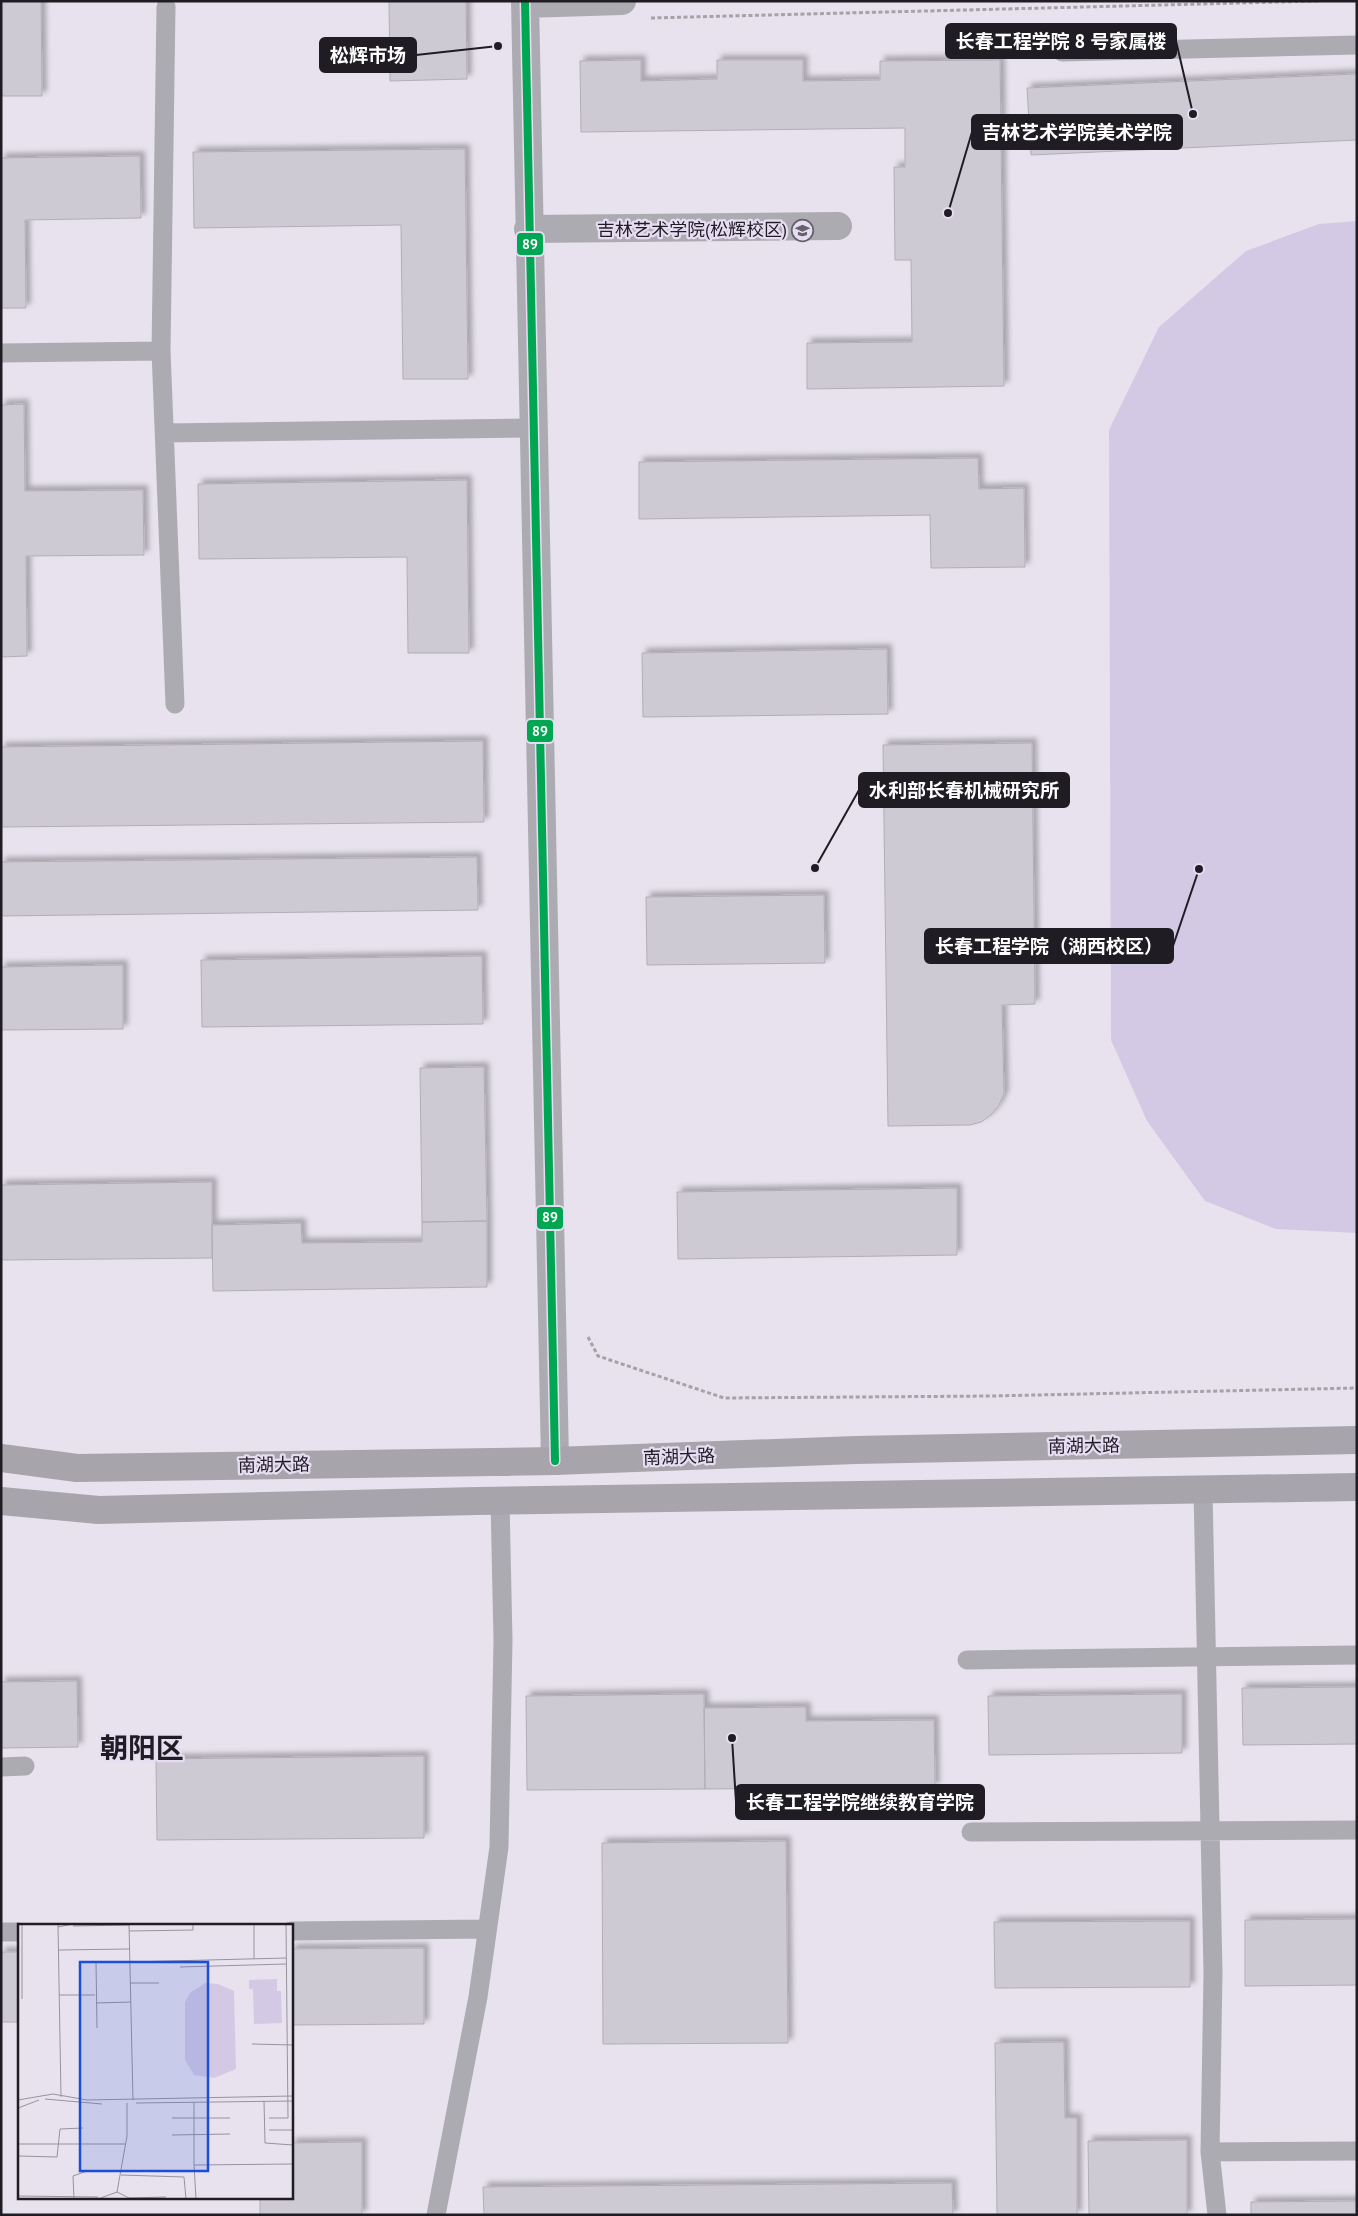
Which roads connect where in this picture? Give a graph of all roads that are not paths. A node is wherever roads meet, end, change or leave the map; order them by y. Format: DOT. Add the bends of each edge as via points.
graph roads {
  1 [pos="622,1"];
  2 [pos="525,3"];
  3 [pos="166,7"];
  4 [pos="1357,45"];
  5 [pos="1062,52"];
  6 [pos="838,226"];
  7 [pos="528,229"];
  8 [pos="161,351"];
  9 [pos="1,353"];
  10 [pos="533,428"];
  11 [pos="165,433"];
  12 [pos="176,704"];
  13 [pos="1357,1440"];
  14 [pos="1,1458"];
  15 [pos="555,1461"];
  16 [pos="1357,1487"];
  17 [pos="1203,1490"];
  18 [pos="1,1501"];
  19 [pos="500,1501"];
  20 [pos="1357,1655"];
  21 [pos="1206,1657"];
  22 [pos="967,1660"];
  23 [pos="25,1766"];
  24 [pos="1,1767"];
  25 [pos="1357,1830"];
  26 [pos="1210,1831"];
  27 [pos="971,1832"];
  28 [pos="487,1929"];
  29 [pos="292,1931"];
  30 [pos="1,1932"];
  31 [pos="18,1932"];
  32 [pos="1357,2151"];
  33 [pos="1210,2152"];
  34 [pos="436,2215"];
  35 [pos="1217,2215"];
  1 -- 2 [label="street"];
  2 -- 7 [label="street"];
  3 -- 8 [label="lane"];
  4 -- 5 [label="lane"];
  6 -- 7 [label="street"];
  7 -- 10 [label="street"];
  8 -- 9 [label="lane"];
  8 -- 11 [label="lane"];
  10 -- 11 [label="lane"];
  10 -- 15 [label="street"];
  11 -- 12 [label="lane"];
  13 -- 15 [label="main road, 南湖大路" via="856,1450"];
  14 -- 15 [label="main road, 南湖大路" via="76,1468"];
  16 -- 17 [label="main road"];
  17 -- 19 [label="main road"];
  17 -- 21 [label="lane"];
  18 -- 19 [label="main road" via="98,1510"];
  19 -- 28 [label="lane" via="503,1640 499,1847"];
  20 -- 21 [label="lane"];
  21 -- 22 [label="lane"];
  21 -- 26 [label="lane"];
  23 -- 24 [label="lane"];
  25 -- 26 [label="lane"];
  26 -- 27 [label="lane"];
  26 -- 33 [label="lane"];
  28 -- 29 [label="lane"];
  28 -- 34 [label="lane" via="478,1998"];
  30 -- 31 [label="lane"];
  32 -- 33 [label="lane"];
  33 -- 35 [label="lane"];
}
